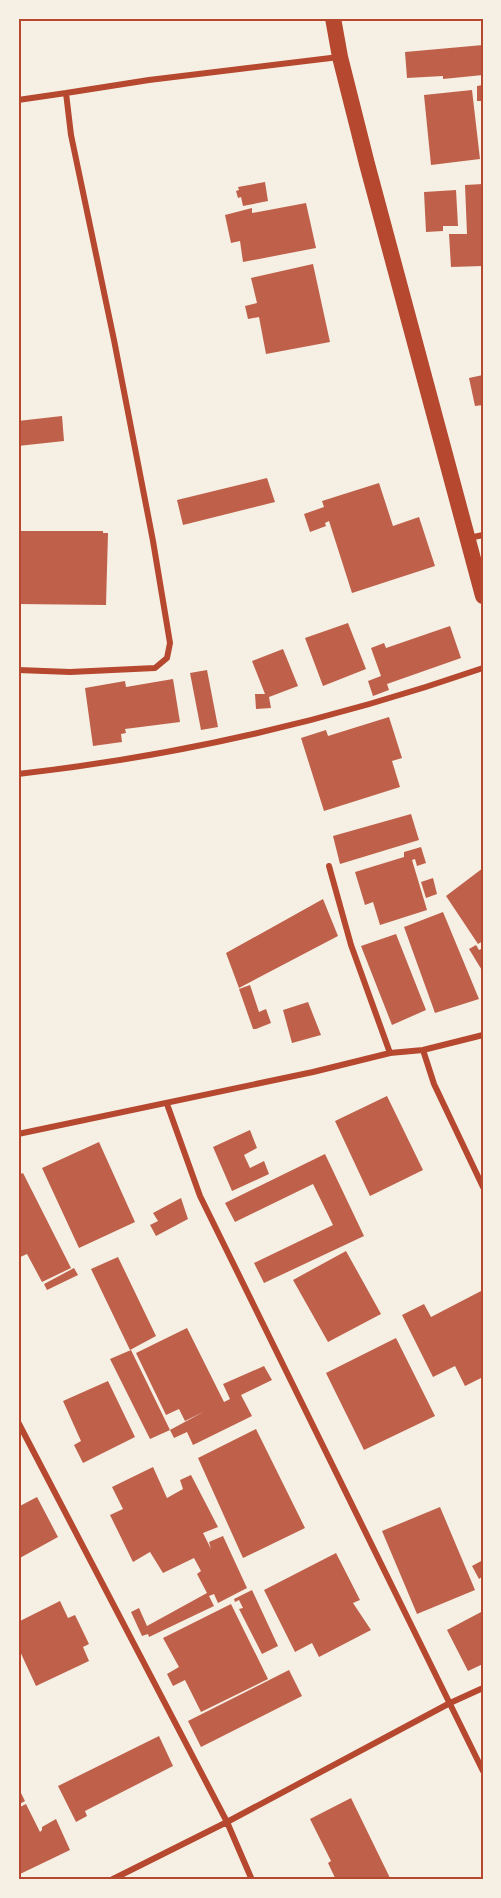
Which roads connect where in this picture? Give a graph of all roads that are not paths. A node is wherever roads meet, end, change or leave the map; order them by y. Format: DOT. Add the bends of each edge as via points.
graph roads {
  1 [pos="333,18"];
  2 [pos="340,57"];
  3 [pos="66,93"];
  4 [pos="18,100"];
  5 [pos="475,537"];
  6 [pos="483,596"];
  7 [pos="483,668"];
  8 [pos="18,670"];
  9 [pos="18,774"];
  10 [pos="329,866"];
  11 [pos="483,1035"];
  12 [pos="423,1050"];
  13 [pos="390,1053"];
  14 [pos="167,1104"];
  15 [pos="18,1134"];
  16 [pos="483,1187"];
  17 [pos="18,1422"];
  18 [pos="483,1688"];
  19 [pos="450,1703"];
  20 [pos="483,1771"];
  21 [pos="227,1822"];
  22 [pos="111,1880"];
  23 [pos="252,1880"];
  1 -- 2 [label="highway"];
  2 -- 3 [label="street"];
  2 -- 5 [label="highway"];
  3 -- 4 [label="street"];
  3 -- 8 [label="street" via="170,643 167,658 155,668"];
  5 -- 6 [label="highway"];
  7 -- 9 [label="street" via="381,702 177,752"];
  10 -- 13 [label="street" via="351,945"];
  11 -- 12 [label="street"];
  12 -- 13 [label="street"];
  12 -- 16 [label="street" via="434,1084"];
  13 -- 14 [label="street"];
  14 -- 15 [label="street"];
  14 -- 19 [label="street" via="200,1196"];
  17 -- 21 [label="street"];
  18 -- 19 [label="street"];
  19 -- 20 [label="street"];
  19 -- 21 [label="street"];
  21 -- 22 [label="street"];
  21 -- 23 [label="street"];
}
